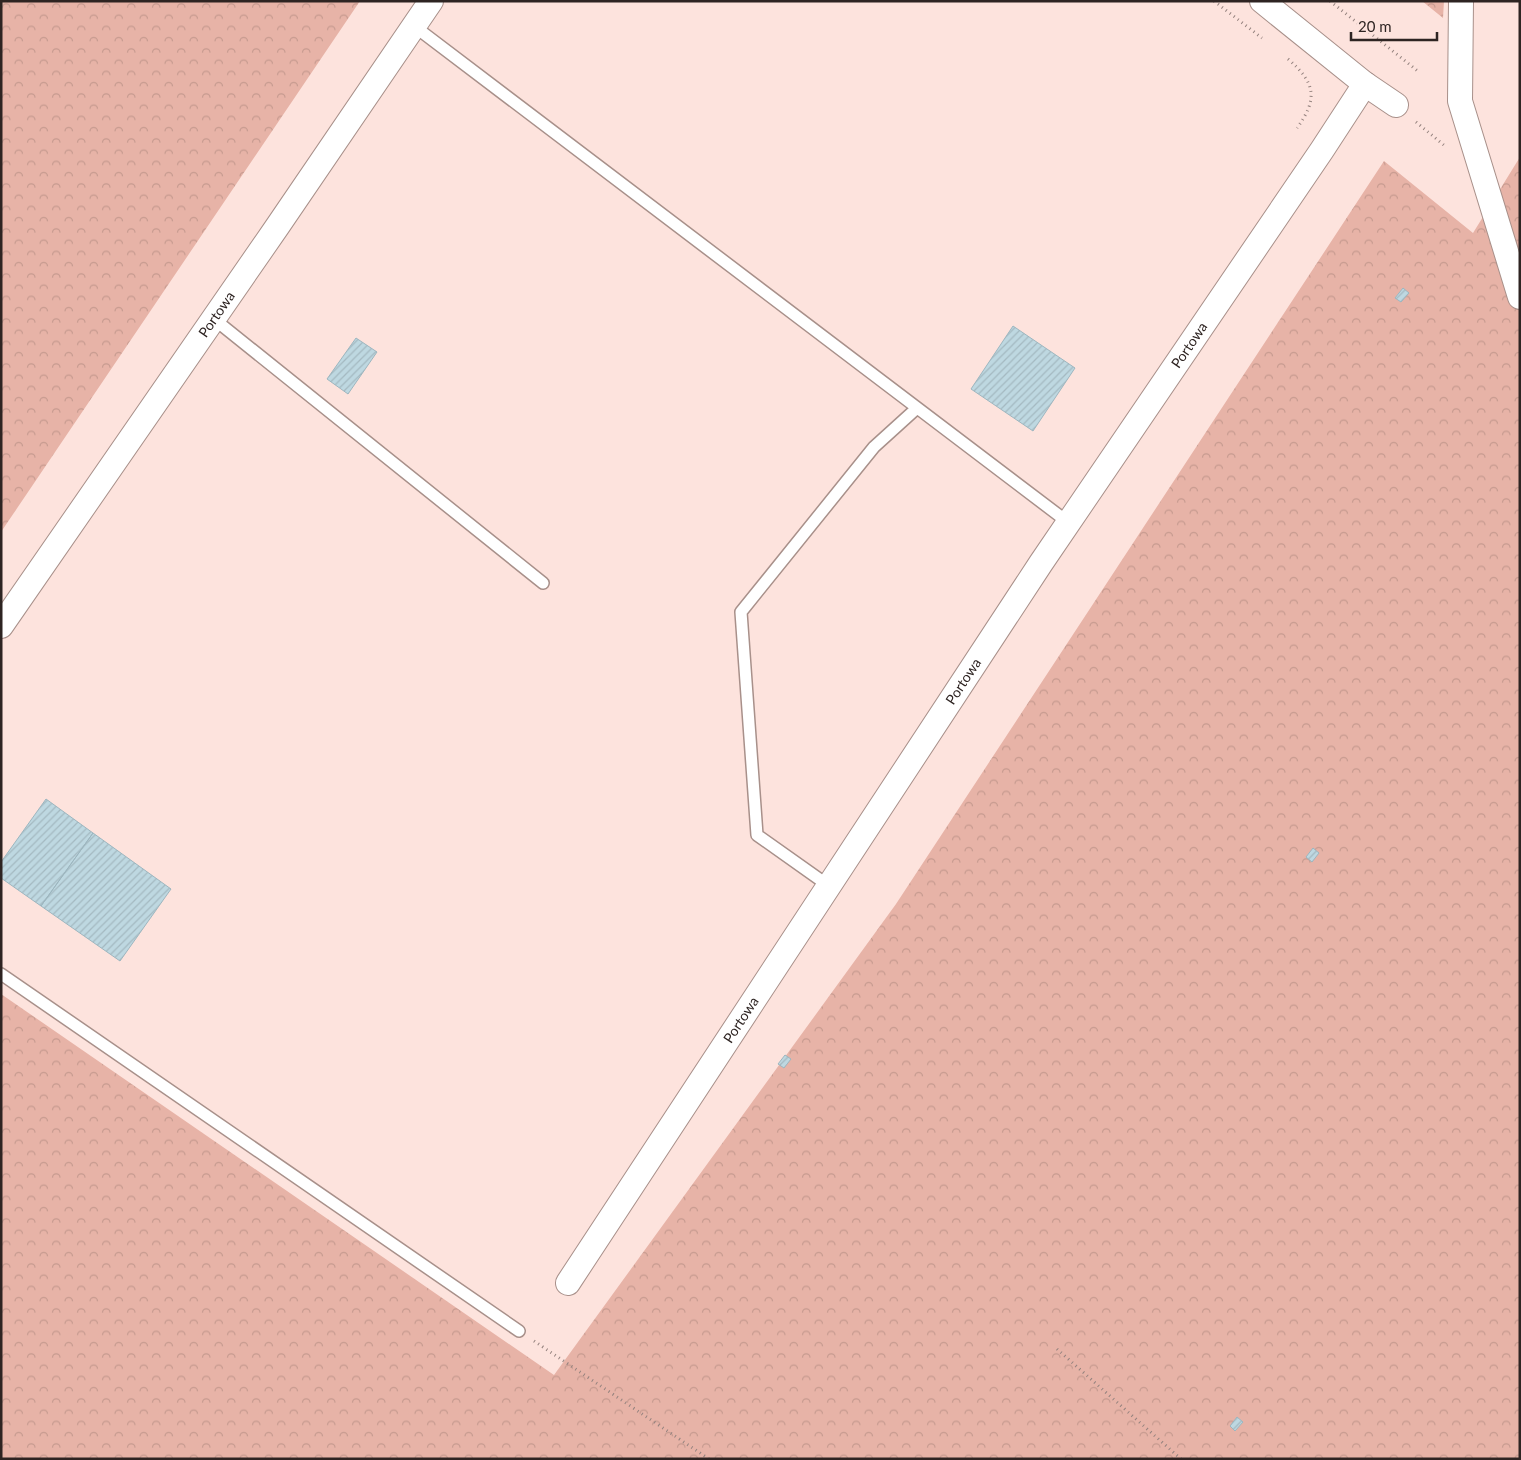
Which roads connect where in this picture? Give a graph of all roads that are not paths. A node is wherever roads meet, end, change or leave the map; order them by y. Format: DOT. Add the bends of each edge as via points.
graph roads {
  1 [pos="431,1"];
  2 [pos="1262,1"];
  3 [pos="1461,1"];
  4 [pos="414,26"];
  5 [pos="1365,84"];
  6 [pos="1396,105"];
  7 [pos="1520,297"];
  8 [pos="214,319"];
  9 [pos="917,408"];
  10 [pos="1069,523"];
  11 [pos="543,583"];
  12 [pos="1,626"];
  13 [pos="829,886"];
  14 [pos="1,974"];
  15 [pos="568,1283"];
  16 [pos="519,1331"];
  1 -- 4 [label="street, Portowa"];
  2 -- 5 [label="street"];
  3 -- 7 [label="street" via="1460,101"];
  4 -- 8 [label="street, Portowa"];
  4 -- 9 [label="lane"];
  5 -- 6 [label="street"];
  5 -- 10 [label="street, Portowa"];
  8 -- 11 [label="lane"];
  8 -- 12 [label="street, Portowa"];
  9 -- 10 [label="lane"];
  9 -- 13 [label="lane" via="874,447 741,612 757,835"];
  10 -- 13 [label="street, Portowa"];
  13 -- 15 [label="street, Portowa"];
  14 -- 16 [label="lane"];
}
